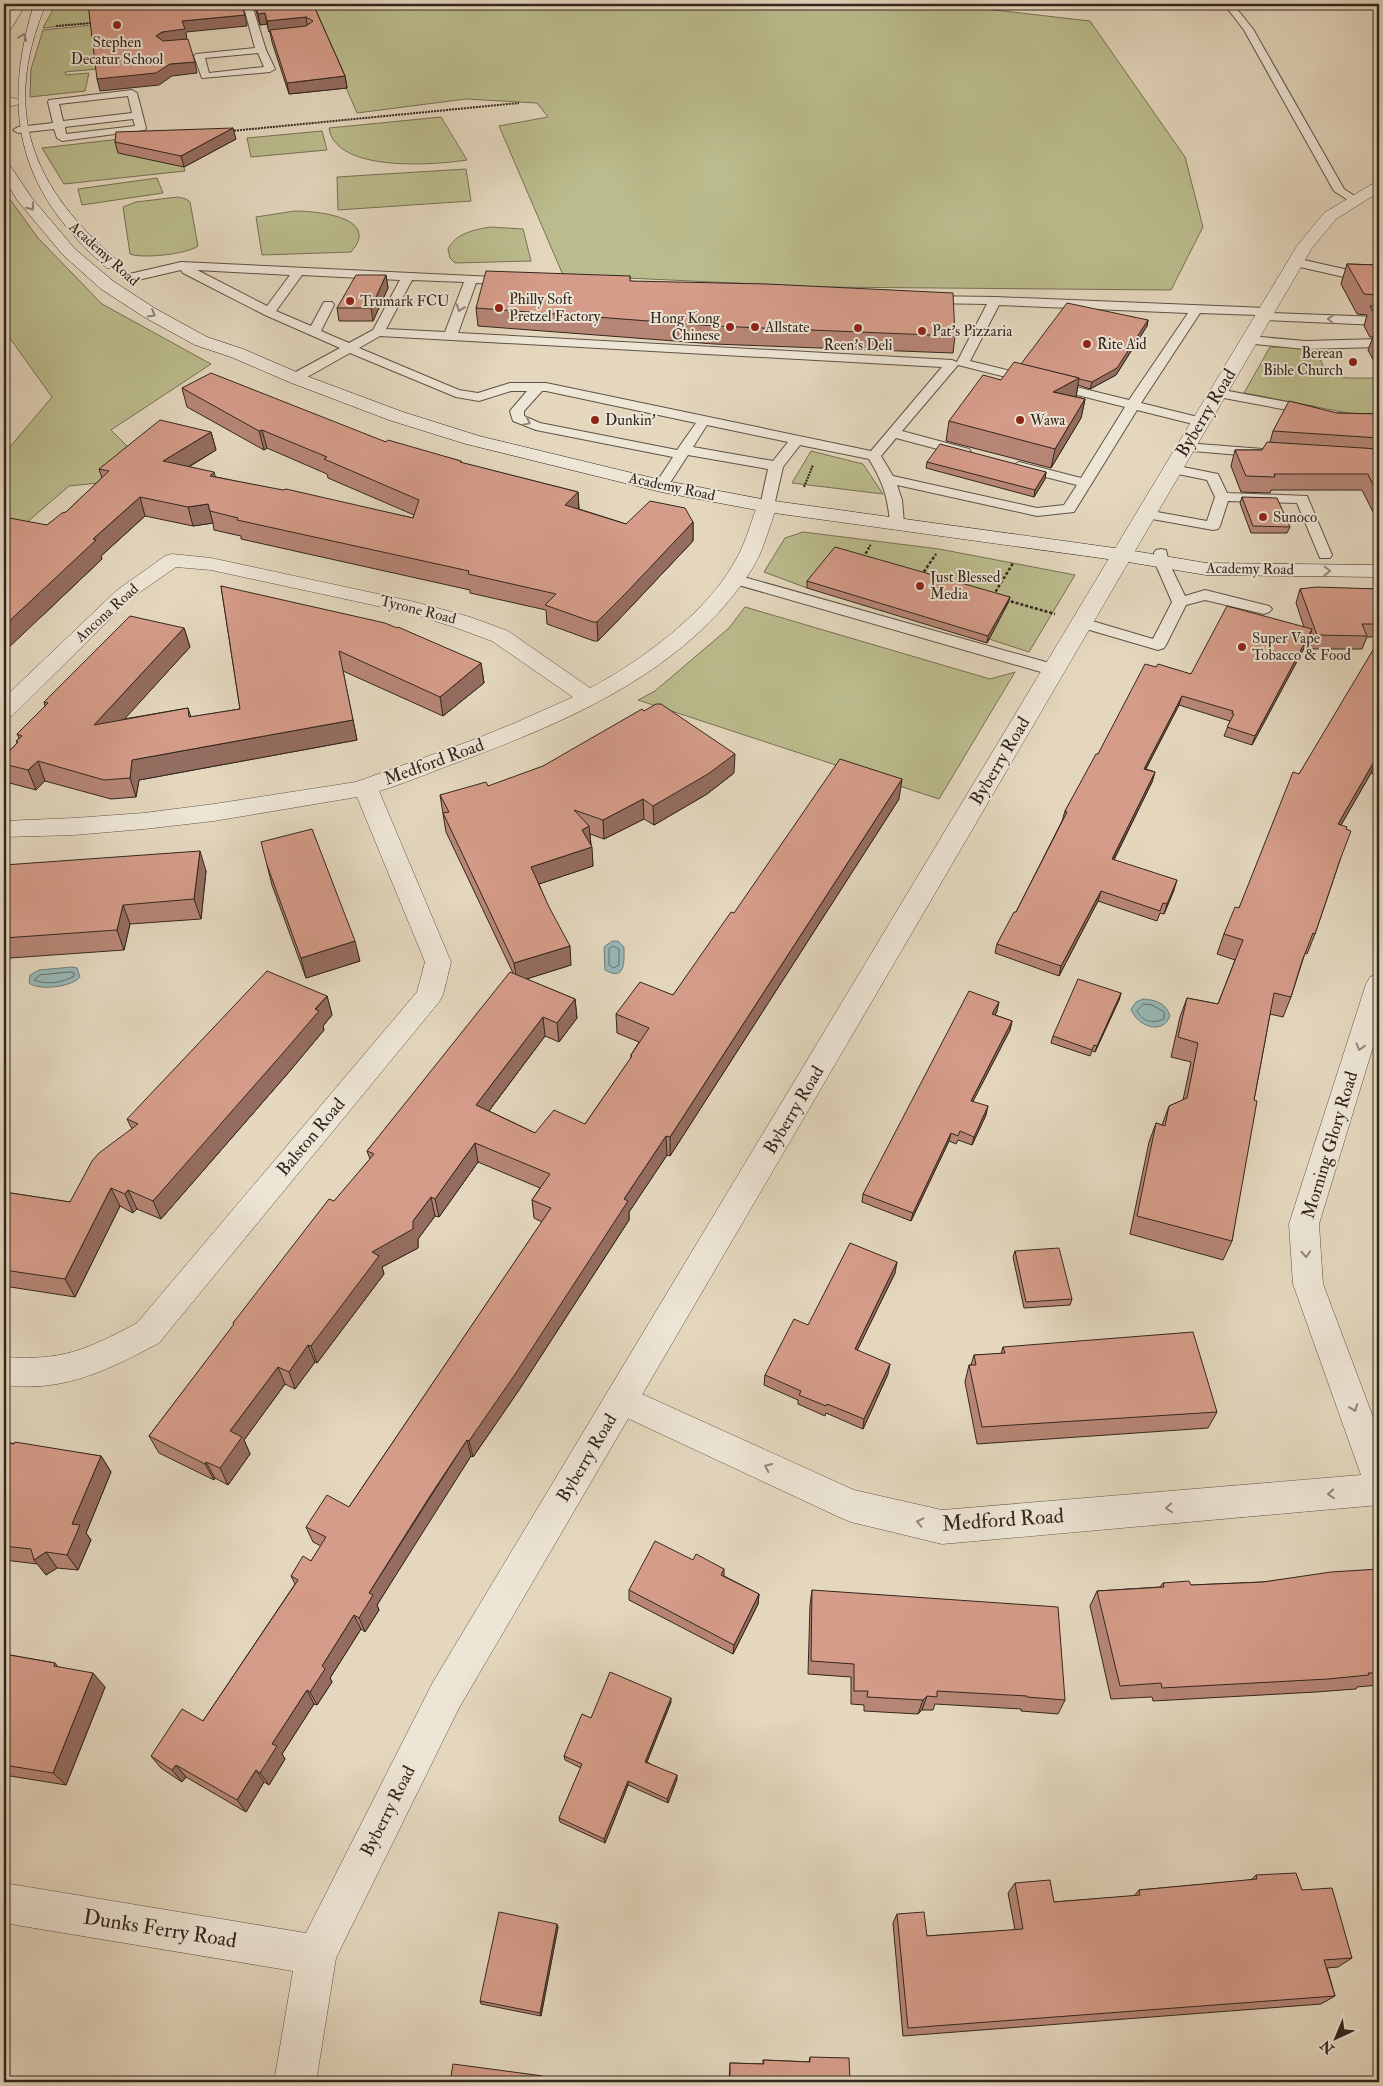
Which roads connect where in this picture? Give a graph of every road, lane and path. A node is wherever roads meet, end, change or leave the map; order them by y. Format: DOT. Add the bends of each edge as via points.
graph roads {
  1 [pos="20,4"];
  2 [pos="40,4"];
  3 [pos="1228,4"];
  4 [pos="245,5"];
  5 [pos="92,23"];
  6 [pos="53,27"];
  7 [pos="4,29"];
  8 [pos="261,50"];
  9 [pos="8,102"];
  10 [pos="519,103"];
  11 [pos="91,109"];
  12 [pos="138,115"];
  13 [pos="58,124"];
  14 [pos="18,130"];
  15 [pos="224,132"];
  16 [pos="4,167"];
  17 [pos="1379,186"];
  18 [pos="1355,200"];
  19 [pos="1295,262"];
  20 [pos="181,266"];
  21 [pos="298,272"];
  22 [pos="408,276"];
  23 [pos="1379,276"];
  24 [pos="129,278"];
  25 [pos="471,279"];
  26 [pos="520,282"];
  27 [pos="142,288"];
  28 [pos="915,298"];
  29 [pos="995,301"];
  30 [pos="166,304"];
  31 [pos="328,305"];
  32 [pos="1196,309"];
  33 [pos="269,312"];
  34 [pos="1265,314"];
  35 [pos="1379,321"];
  36 [pos="314,332"];
  37 [pos="378,332"];
  38 [pos="450,336"];
  39 [pos="1249,340"];
  40 [pos="1379,343"];
  41 [pos="350,348"];
  42 [pos="238,354"];
  43 [pos="958,363"];
  44 [pos="295,378"];
  45 [pos="538,387"];
  46 [pos="1218,393"];
  47 [pos="1133,405"];
  48 [pos="1327,414"];
  49 [pos="704,420"];
  50 [pos="1201,422"];
  51 [pos="893,433"];
  52 [pos="797,440"];
  53 [pos="1186,447"];
  54 [pos="683,452"];
  55 [pos="1280,454"];
  56 [pos="874,456"];
  57 [pos="979,456"];
  58 [pos="815,462"];
  59 [pos="1008,463"];
  60 [pos="776,466"];
  61 [pos="1173,468"];
  62 [pos="888,479"];
  63 [pos="1085,483"];
  64 [pos="661,486"];
  65 [pos="804,488"];
  66 [pos="1222,497"];
  67 [pos="767,506"];
  68 [pos="1146,514"];
  69 [pos="897,524"];
  70 [pos="874,540"];
  71 [pos="939,549"];
  72 [pos="1324,554"];
  73 [pos="1122,555"];
  74 [pos="1379,556"];
  75 [pos="855,557"];
  76 [pos="1162,558"];
  77 [pos="863,559"];
  78 [pos="1015,560"];
  79 [pos="871,561"];
  80 [pos="229,568"];
  81 [pos="1379,571"];
  82 [pos="913,574"];
  83 [pos="921,576"];
  84 [pos="733,579"];
  85 [pos="930,579"];
  86 [pos="1180,602"];
  87 [pos="1264,609"];
  88 [pos="1070,619"];
  89 [pos="1054,670"];
  90 [pos="588,697"];
  91 [pos="4,711"];
  92 [pos="365,787"];
  93 [pos="4,829"];
  94 [pos="1379,984"];
  95 [pos="4,1371"];
  96 [pos="622,1400"];
  97 [pos="1379,1478"];
  98 [pos="1379,1489"];
  99 [pos="4,1903"];
  100 [pos="316,1955"];
  101 [pos="295,2082"];
  1 -- 7 [label="street"];
  9 -- 2 [label="street, Academy Road, one-way" via="22,36"];
  3 -- 18 [label="lane" via="1248,29 1340,191"];
  4 -- 8 [label="lane"];
  5 -- 6 [label="path"];
  8 -- 8 [label="lane" via="199,56 202,67 266,60"];
  9 -- 14 [label="street, Academy Road"];
  10 -- 15 [label="path"];
  11 -- 12 [label="lane"];
  11 -- 12 [label="lane" via="132,93"];
  11 -- 13 [label="lane"];
  11 -- 13 [label="lane" via="53,102"];
  12 -- 13 [label="lane" via="142,128 62,138"];
  13 -- 14 [label="lane"];
  14 -- 24 [label="street, Academy Road" via="30,166 58,211 90,246"];
  16 -- 42 [label="street, Academy Road, one-way" via="47,228 69,252 107,284 150,313 201,341"];
  17 -- 18 [label="street, Byberry Road"];
  18 -- 19 [label="street, Byberry Road" via="1330,216"];
  19 -- 23 [label="lane" via="1353,275"];
  19 -- 34 [label="street, Byberry Road"];
  20 -- 21 [label="lane"];
  20 -- 24 [label="lane"];
  20 -- 33 [label="lane"];
  21 -- 22 [label="lane" via="343,278"];
  21 -- 33 [label="lane"];
  22 -- 25 [label="lane"];
  22 -- 37 [label="lane"];
  24 -- 27 [label="street, Academy Road"];
  25 -- 26 [label="lane"];
  25 -- 38 [label="lane, one-way"];
  28 -- 29 [label="lane"];
  29 -- 32 [label="lane"];
  29 -- 43 [label="lane"];
  30 -- 42 [label="street, Academy Road" via="217,333"];
  31 -- 36 [label="lane"];
  32 -- 34 [label="lane"];
  32 -- 47 [label="lane"];
  33 -- 36 [label="lane"];
  35 -- 34 [label="lane, one-way"];
  34 -- 39 [label="street, Byberry Road"];
  36 -- 41 [label="lane"];
  37 -- 38 [label="lane"];
  37 -- 41 [label="lane"];
  38 -- 43 [label="lane"];
  39 -- 40 [label="lane" via="1305,345"];
  39 -- 46 [label="street, Byberry Road"];
  41 -- 44 [label="lane"];
  41 -- 45 [label="lane" via="456,393 479,397 510,387"];
  42 -- 44 [label="street, Academy Road"];
  43 -- 47 [label="lane"];
  43 -- 51 [label="lane"];
  44 -- 64 [label="street, Academy Road" via="396,416 473,440"];
  45 -- 49 [label="lane"];
  45 -- 54 [label="lane, one-way" via="517,410 518,418 536,426"];
  46 -- 48 [label="lane"];
  46 -- 50 [label="street, Byberry Road"];
  47 -- 50 [label="lane"];
  47 -- 63 [label="lane"];
  49 -- 52 [label="lane"];
  49 -- 54 [label="lane"];
  50 -- 53 [label="street, Byberry Road"];
  51 -- 56 [label="lane"];
  51 -- 57 [label="lane"];
  52 -- 56 [label="lane"];
  52 -- 60 [label="lane"];
  53 -- 55 [label="lane"];
  53 -- 61 [label="street, Byberry Road"];
  54 -- 60 [label="lane"];
  54 -- 64 [label="lane"];
  56 -- 62 [label="lane"];
  58 -- 65 [label="path"];
  59 -- 63 [label="lane"];
  60 -- 67 [label="lane"];
  61 -- 66 [label="lane" via="1213,477"];
  61 -- 68 [label="street, Byberry Road"];
  62 -- 63 [label="lane" via="1037,512 1069,509"];
  62 -- 69 [label="lane" via="895,500"];
  64 -- 67 [label="street, Academy Road"];
  66 -- 68 [label="lane" via="1213,526"];
  66 -- 72 [label="lane" via="1302,499"];
  67 -- 69 [label="street, Academy Road"];
  67 -- 84 [label="street, Medford Road" via="741,570"];
  68 -- 73 [label="street, Byberry Road"];
  69 -- 73 [label="street, Academy Road"];
  70 -- 77 [label="path"];
  71 -- 83 [label="path"];
  72 -- 74 [label="street, Academy Road"];
  72 -- 76 [label="street, Academy Road" via="1211,552"];
  73 -- 76 [label="street, Academy Road"];
  73 -- 88 [label="street, Byberry Road"];
  75 -- 77 [label="path"];
  76 -- 81 [label="street, Academy Road, one-way" via="1206,569"];
  76 -- 86 [label="lane"];
  77 -- 79 [label="path"];
  78 -- 88 [label="path" via="992,597"];
  80 -- 90 [label="street, Tyrone Road" via="416,608 462,622 500,636"];
  80 -- 91 [label="street, Ancona Road" via="172,560 123,595"];
  82 -- 83 [label="path"];
  83 -- 85 [label="path"];
  84 -- 89 [label="lane"];
  84 -- 90 [label="street, Medford Road" via="690,629 654,658"];
  86 -- 87 [label="lane" via="1205,595"];
  86 -- 88 [label="lane" via="1158,645"];
  88 -- 89 [label="street, Byberry Road"];
  89 -- 96 [label="street, Byberry Road"];
  90 -- 92 [label="street, Medford Road" via="538,723"];
  92 -- 93 [label="street, Medford Road" via="226,812 122,824"];
  92 -- 95 [label="street, Balston Road" via="438,962 430,995 148,1333 100,1359 49,1374"];
  94 -- 97 [label="street, Morning Glory Road, one-way" via="1304,1224 1308,1284"];
  98 -- 96 [label="street, Medford Road, one-way" via="942,1527 851,1506"];
  96 -- 100 [label="street, Byberry Road" via="446,1695"];
  99 -- 100 [label="street, Dunks Ferry Road"];
  100 -- 101 [label="street, Byberry Road"];
}
